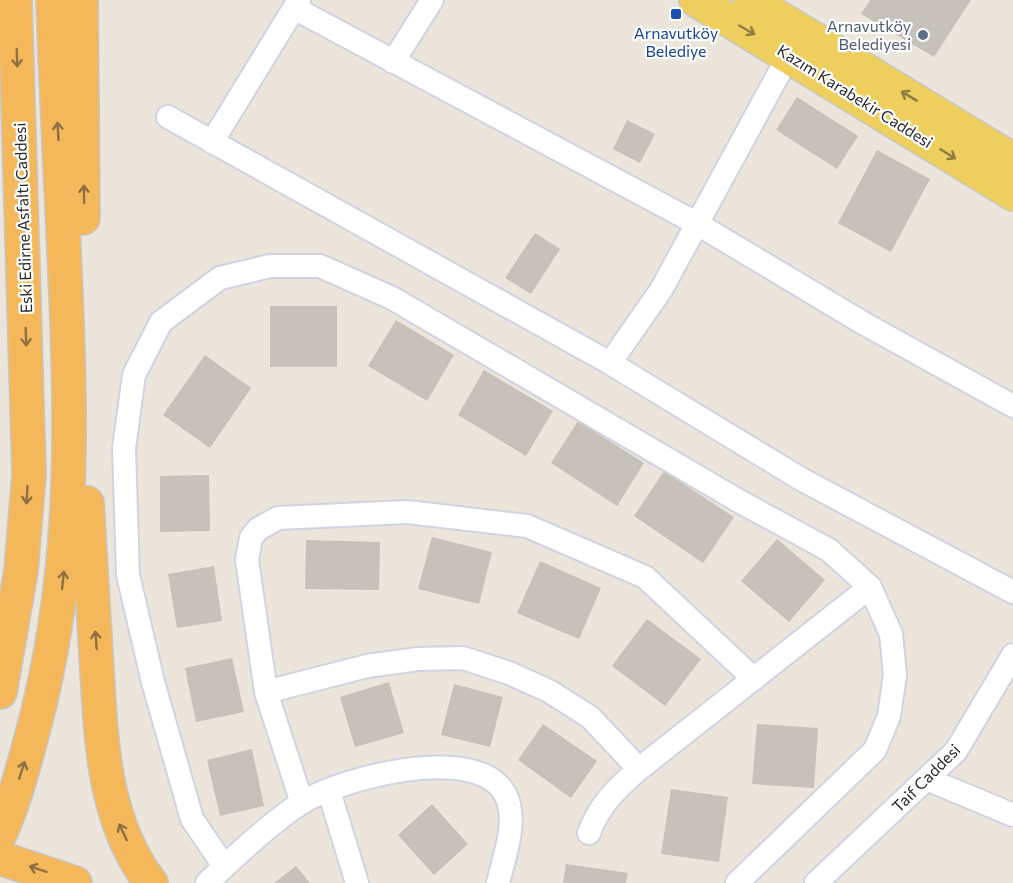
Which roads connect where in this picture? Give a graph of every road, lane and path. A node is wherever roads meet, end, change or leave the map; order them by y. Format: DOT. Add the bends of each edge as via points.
graph roads {
  1 [pos="15,0"];
  2 [pos="53,0"];
  3 [pos="81,0"];
  4 [pos="432,0"];
  5 [pos="696,0"];
  6 [pos="750,0"];
  7 [pos="297,4"];
  8 [pos="789,55"];
  9 [pos="393,62"];
  10 [pos="168,117"];
  11 [pos="212,142"];
  12 [pos="1008,153"];
  13 [pos="1012,191"];
  14 [pos="696,223"];
  15 [pos="68,336"];
  16 [pos="610,363"];
  17 [pos="1013,406"];
  18 [pos="71,428"];
  19 [pos="870,587"];
  20 [pos="1013,592"];
  21 [pos="1013,655"];
  22 [pos="754,679"];
  23 [pos="0,692"];
  24 [pos="266,692"];
  25 [pos="639,769"];
  26 [pos="927,779"];
  27 [pos="329,791"];
  28 [pos="302,803"];
  29 [pos="1013,814"];
  30 [pos="589,833"];
  31 [pos="1,839"];
  32 [pos="224,866"];
  33 [pos="75,883"];
  34 [pos="151,883"];
  35 [pos="207,883"];
  36 [pos="357,883"];
  37 [pos="498,883"];
  38 [pos="737,883"];
  39 [pos="816,883"];
  1 -- 23 [label="highway, Eski Edirne Asfaltı Caddesi, one-way" via="29,436 21,572"];
  15 -- 2 [label="highway, one-way"];
  15 -- 3 [label="highway, one-way" via="84,213"];
  4 -- 9 [label="street"];
  5 -- 8 [label="main road, Kazım Karabekir Caddesi, one-way"];
  12 -- 6 [label="main road, Kazım Karabekir Caddesi, one-way"];
  7 -- 9 [label="street"];
  7 -- 11 [label="street"];
  8 -- 13 [label="main road, Kazım Karabekir Caddesi, one-way"];
  8 -- 14 [label="street"];
  9 -- 14 [label="street"];
  10 -- 11 [label="street"];
  11 -- 16 [label="street"];
  14 -- 16 [label="street" via="661,290"];
  14 -- 17 [label="street" via="863,323"];
  15 -- 18 [label="highway"];
  16 -- 20 [label="street" via="801,479"];
  31 -- 18 [label="highway, one-way" via="41,702 61,599"];
  34 -- 18 [label="highway, one-way" via="116,817 106,771 87,502"];
  19 -- 22 [label="street"];
  19 -- 32 [label="street" via="829,550 392,298 320,266 270,266 220,278 161,322 134,375 124,448 128,574 153,682 192,819"];
  19 -- 38 [label="street" via="891,634 895,675 890,716 875,750"];
  21 -- 26 [label="street, Taif Caddesi" via="956,751"];
  22 -- 24 [label="street" via="645,577 527,526 407,512 278,518 258,529 251,538 247,560"];
  22 -- 25 [label="street"];
  24 -- 25 [label="street" via="367,666 463,658 549,691 590,717"];
  24 -- 28 [label="street"];
  25 -- 30 [label="street" via="609,796"];
  26 -- 29 [label="street"];
  26 -- 39 [label="street, Taif Caddesi"];
  27 -- 28 [label="street"];
  27 -- 36 [label="street"];
  27 -- 37 [label="street" via="355,780 430,767 471,769 484,774 501,788 510,808 511,822"];
  28 -- 32 [label="street"];
  33 -- 31 [label="highway, one-way"];
  32 -- 35 [label="street"];
}
